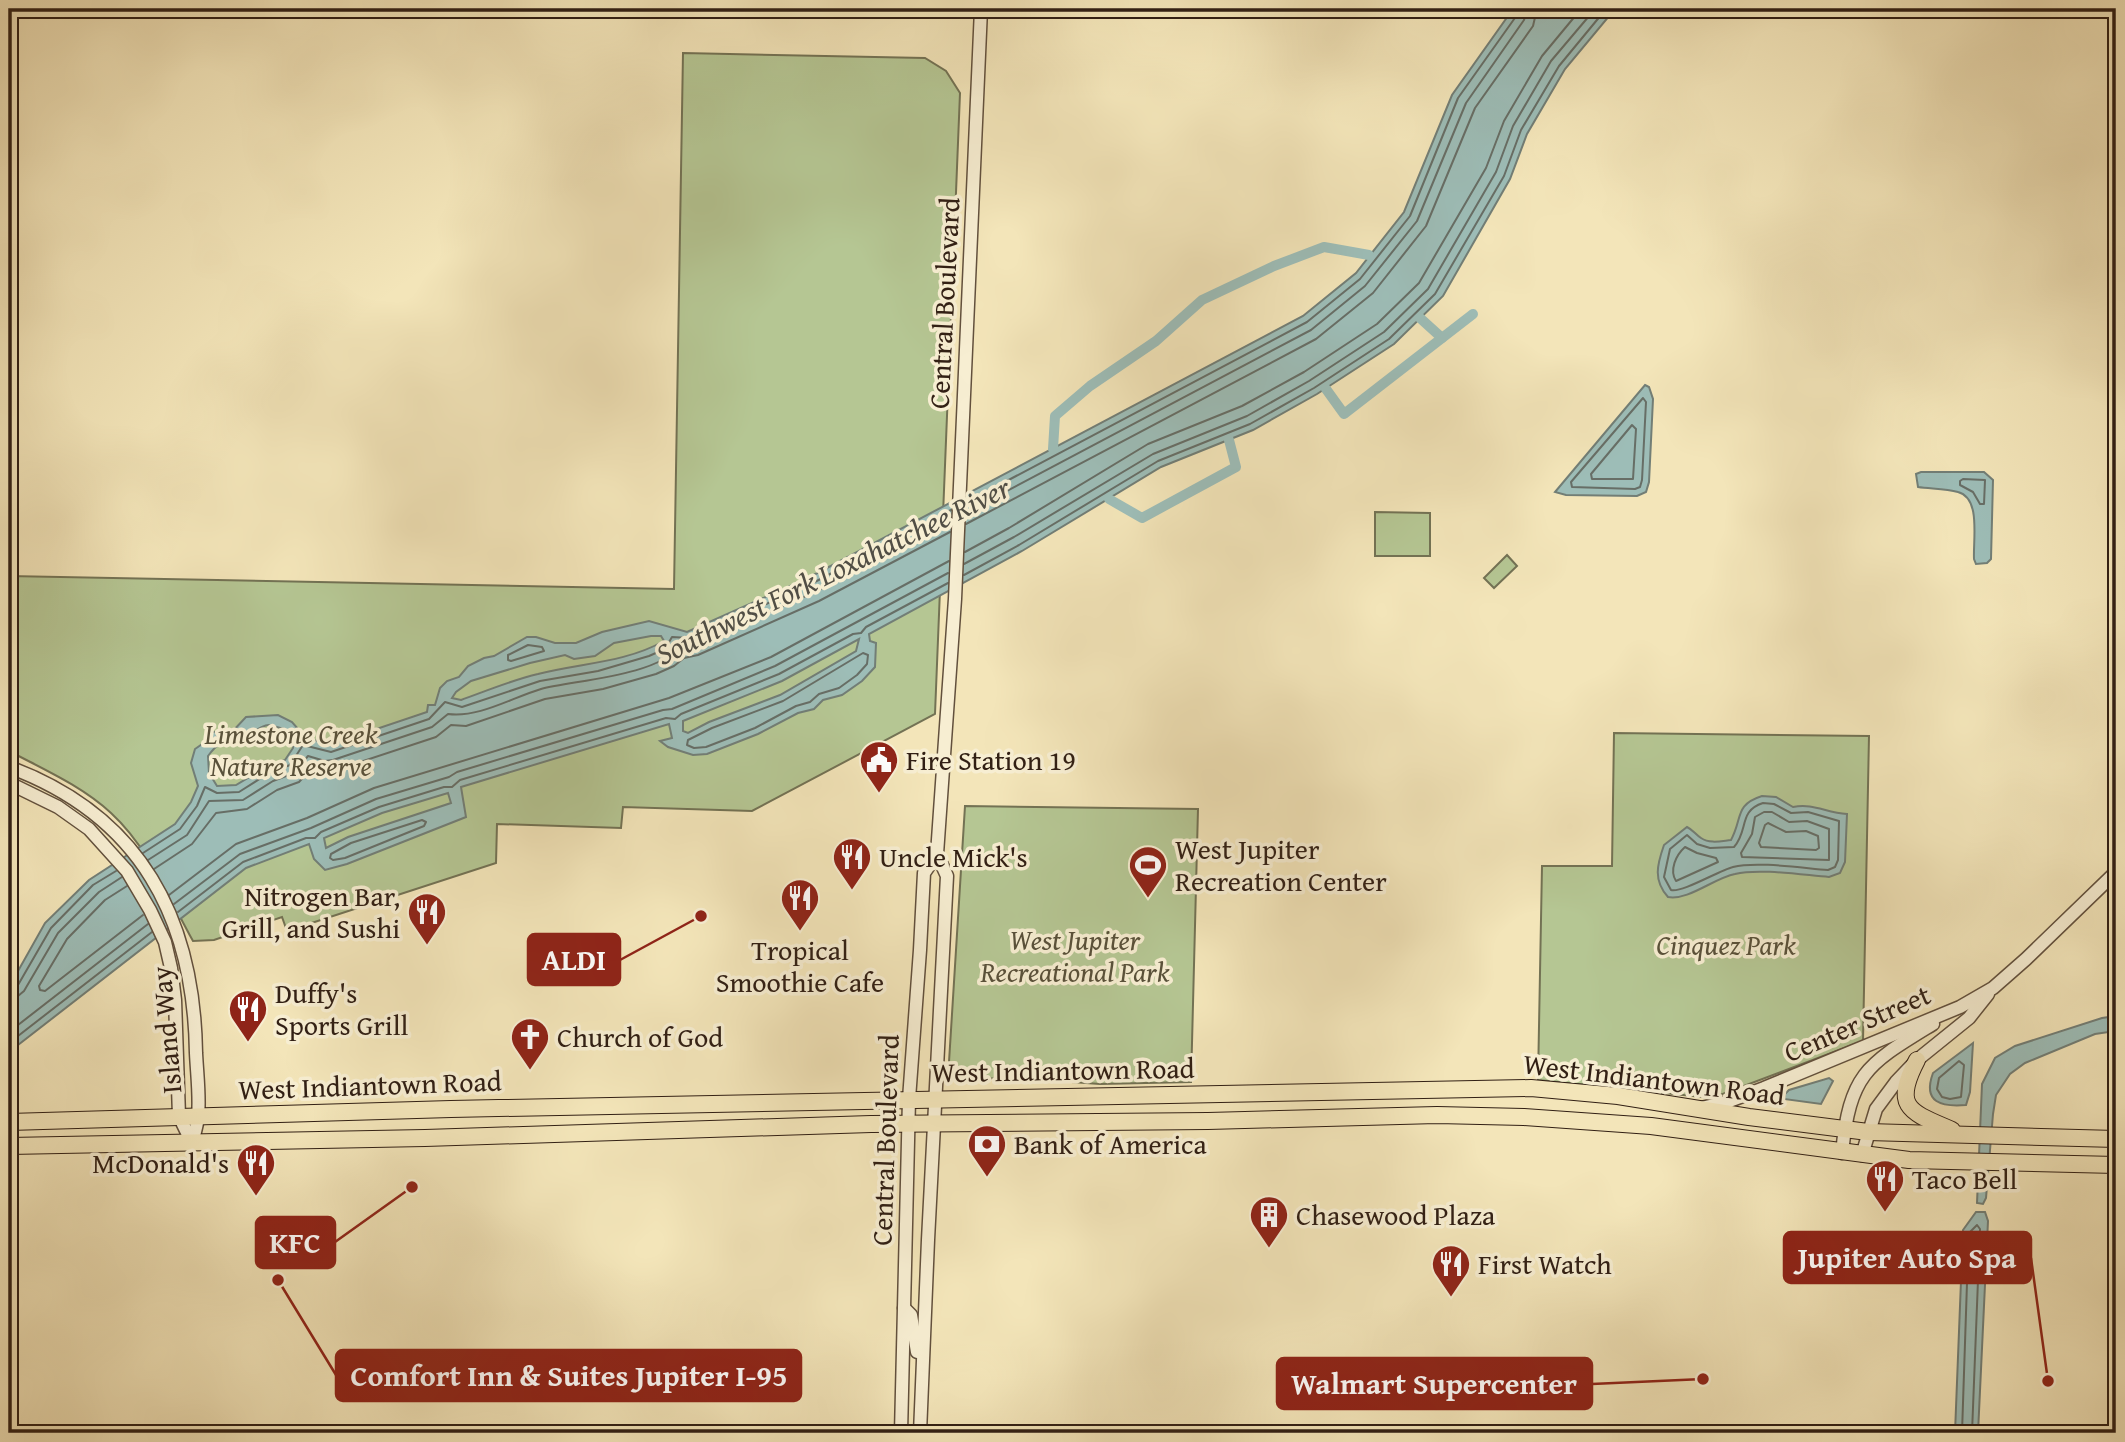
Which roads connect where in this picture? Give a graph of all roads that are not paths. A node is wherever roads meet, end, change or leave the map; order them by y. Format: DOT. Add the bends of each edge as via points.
graph roads {
  1 [pos="981,9"];
  2 [pos="9,767"];
  3 [pos="9,783"];
  4 [pos="937,853"];
  5 [pos="2116,872"];
  6 [pos="1993,988"];
  7 [pos="1960,1007"];
  8 [pos="1917,1060"];
  9 [pos="909,1099"];
  10 [pos="937,1099"];
  11 [pos="1697,1109"];
  12 [pos="179,1116"];
  13 [pos="198,1117"];
  14 [pos="9,1122"];
  15 [pos="935,1123"];
  16 [pos="908,1124"];
  17 [pos="1844,1129"];
  18 [pos="1868,1132"];
  19 [pos="1969,1135"];
  20 [pos="2116,1139"];
  21 [pos="192,1143"];
  22 [pos="9,1146"];
  23 [pos="1842,1153"];
  24 [pos="1862,1155"];
  25 [pos="2116,1166"];
  26 [pos="904,1308"];
  27 [pos="921,1391"];
  28 [pos="901,1433"];
  29 [pos="920,1433"];
  1 -- 4 [label="street, Central Boulevard" via="955,599"];
  2 -- 13 [label="street, Island Way" via="66,794 103,822 151,876 167,903 193,998"];
  3 -- 12 [label="street, Island Way" via="58,807 89,829 139,889 165,942 175,1000"];
  4 -- 9 [label="street, Central Boulevard" via="924,873"];
  4 -- 10 [label="street, Central Boulevard" via="947,876"];
  5 -- 6 [label="street, Center Street"];
  6 -- 7 [label="street, Center Street"];
  6 -- 8 [label="street, Center Street" via="1969,1018"];
  7 -- 11 [label="street, Center Street" via="1764,1088"];
  7 -- 17 [label="street" via="1873,1065 1855,1087"];
  8 -- 18 [label="street, Center Street" via="1876,1110"];
  8 -- 19 [label="main road" via="1906,1082 1911,1109 1927,1121"];
  9 -- 10 [label="main road, West Indiantown Road"];
  9 -- 13 [label="main road, West Indiantown Road"];
  9 -- 16 [label="street, Central Boulevard"];
  10 -- 11 [label="main road, West Indiantown Road" via="1531,1088"];
  10 -- 15 [label="street, Central Boulevard"];
  11 -- 17 [label="main road, West Indiantown Road"];
  12 -- 13 [label="main road, West Indiantown Road"];
  12 -- 14 [label="main road, West Indiantown Road"];
  12 -- 21 [label="street"];
  13 -- 21 [label="street, Island Way"];
  15 -- 16 [label="main road, West Indiantown Road"];
  15 -- 23 [label="main road, West Indiantown Road" via="1524,1117 1651,1126"];
  15 -- 27 [label="street, Central Boulevard"];
  16 -- 21 [label="main road, West Indiantown Road"];
  16 -- 26 [label="street, Central Boulevard"];
  17 -- 18 [label="main road, West Indiantown Road"];
  17 -- 23 [label="street"];
  18 -- 19 [label="main road, West Indiantown Road"];
  18 -- 24 [label="street, Center Street"];
  19 -- 20 [label="main road, West Indiantown Road"];
  21 -- 22 [label="main road, West Indiantown Road"];
  23 -- 24 [label="main road, West Indiantown Road"];
  24 -- 25 [label="main road, West Indiantown Road"];
  26 -- 27 [label="street" via="915,1329"];
  26 -- 28 [label="street, Central Boulevard"];
  27 -- 29 [label="street, Central Boulevard"];
}
